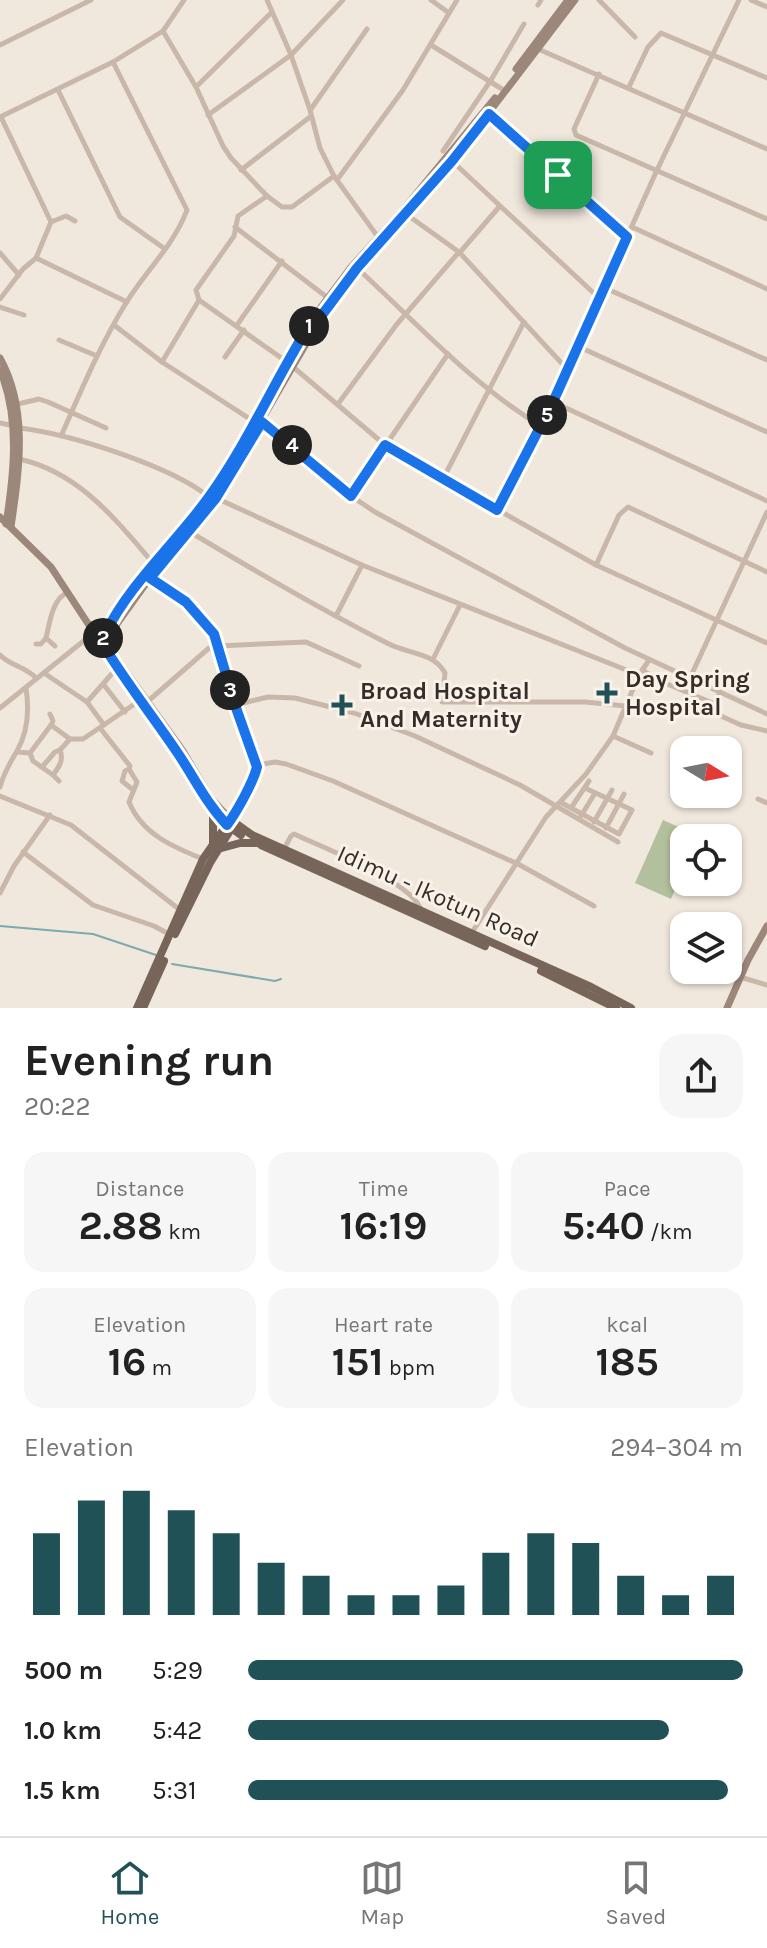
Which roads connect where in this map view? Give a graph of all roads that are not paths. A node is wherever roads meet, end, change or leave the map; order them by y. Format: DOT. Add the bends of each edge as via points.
graph roads {
  1 [pos="91,0"];
  2 [pos="184,0"];
  3 [pos="267,0"];
  4 [pos="343,0"];
  5 [pos="431,0"];
  6 [pos="457,0"];
  7 [pos="568,0"];
  8 [pos="575,0"];
  9 [pos="599,0"];
  10 [pos="739,0"];
  11 [pos="751,0"];
  12 [pos="767,7"];
  13 [pos="272,12"];
  14 [pos="449,13"];
  15 [pos="524,24"];
  16 [pos="367,29"];
  17 [pos="163,31"];
  18 [pos="635,37"];
  19 [pos="0,45"];
  20 [pos="431,45"];
  21 [pos="538,49"];
  22 [pos="713,53"];
  23 [pos="291,55"];
  24 [pos="113,62"];
  25 [pos="599,74"];
  26 [pos="767,78"];
  27 [pos="491,80"];
  28 [pos="196,87"];
  29 [pos="629,87"];
  30 [pos="502,89"];
  31 [pos="58,90"];
  32 [pos="685,112"];
  33 [pos="311,113"];
  34 [pos="489,114"];
  35 [pos="208,115"];
  36 [pos="1,117"];
  37 [pos="767,149"];
  38 [pos="443,151"];
  39 [pos="452,161"];
  40 [pos="241,170"];
  41 [pos="657,170"];
  42 [pos="336,178"];
  43 [pos="267,196"];
  44 [pos="499,207"];
  45 [pos="406,214"];
  46 [pos="767,219"];
  47 [pos="75,221"];
  48 [pos="51,222"];
  49 [pos="235,227"];
  50 [pos="632,227"];
  51 [pos="378,237"];
  52 [pos="627,237"];
  53 [pos="165,249"];
  54 [pos="460,251"];
  55 [pos="0,253"];
  56 [pos="36,258"];
  57 [pos="282,261"];
  58 [pos="357,268"];
  59 [pos="19,275"];
  60 [pos="605,288"];
  61 [pos="767,289"];
  62 [pos="328,298"];
  63 [pos="599,298"];
  64 [pos="0,299"];
  65 [pos="199,300"];
  66 [pos="127,302"];
  67 [pos="0,307"];
  68 [pos="407,313"];
  69 [pos="24,315"];
  70 [pos="317,318"];
  71 [pos="524,322"];
  72 [pos="114,325"];
  73 [pos="237,325"];
  74 [pos="244,330"];
  75 [pos="59,340"];
  76 [pos="577,346"];
  77 [pos="448,354"];
  78 [pos="97,356"];
  79 [pos="225,357"];
  80 [pos="0,358"];
  81 [pos="767,360"];
  82 [pos="162,362"];
  83 [pos="290,364"];
  84 [pos="567,369"];
  85 [pos="0,370"];
  86 [pos="490,390"];
  87 [pos="553,402"];
  88 [pos="18,404"];
  89 [pos="338,404"];
  90 [pos="72,412"];
  91 [pos="259,422"];
  92 [pos="0,423"];
  93 [pos="541,426"];
  94 [pos="17,427"];
  95 [pos="106,428"];
  96 [pos="767,432"];
  97 [pos="61,436"];
  98 [pos="385,445"];
  99 [pos="19,459"];
  100 [pos="443,479"];
  101 [pos="351,496"];
  102 [pos="213,498"];
  103 [pos="767,501"];
  104 [pos="497,510"];
  105 [pos="767,512"];
  106 [pos="6,521"];
  107 [pos="190,532"];
  108 [pos="744,562"];
  109 [pos="154,564"];
  110 [pos="362,565"];
  111 [pos="596,565"];
  112 [pos="767,572"];
  113 [pos="150,578"];
  114 [pos="68,592"];
  115 [pos="460,605"];
  116 [pos="336,616"];
  117 [pos="716,621"];
  118 [pos="102,635"];
  119 [pos="46,638"];
  120 [pos="767,643"];
  121 [pos="36,644"];
  122 [pos="55,646"];
  123 [pos="218,646"];
  124 [pos="0,655"];
  125 [pos="433,659"];
  126 [pos="649,660"];
  127 [pos="359,666"];
  128 [pos="117,668"];
  129 [pos="641,672"];
  130 [pos="44,673"];
  131 [pos="36,678"];
  132 [pos="690,678"];
  133 [pos="660,681"];
  134 [pos="104,685"];
  135 [pos="634,685"];
  136 [pos="26,687"];
  137 [pos="720,692"];
  138 [pos="143,701"];
  139 [pos="87,702"];
  140 [pos="715,704"];
  141 [pos="235,705"];
  142 [pos="625,706"];
  143 [pos="0,708"];
  144 [pos="125,712"];
  145 [pos="50,714"];
  146 [pos="767,714"];
  147 [pos="51,725"];
  148 [pos="102,727"];
  149 [pos="767,731"];
  150 [pos="613,736"];
  151 [pos="70,739"];
  152 [pos="60,750"];
  153 [pos="17,752"];
  154 [pos="30,753"];
  155 [pos="651,753"];
  156 [pos="257,765"];
  157 [pos="42,767"];
  158 [pos="129,769"];
  159 [pos="53,775"];
  160 [pos="59,781"];
  161 [pos="589,781"];
  162 [pos="0,787"];
  163 [pos="585,788"];
  164 [pos="132,789"];
  165 [pos="612,790"];
  166 [pos="595,793"];
  167 [pos="624,794"];
  168 [pos="0,796"];
  169 [pos="607,798"];
  170 [pos="758,799"];
  171 [pos="562,803"];
  172 [pos="767,803"];
  173 [pos="619,804"];
  174 [pos="556,807"];
  175 [pos="571,808"];
  176 [pos="213,810"];
  177 [pos="50,815"];
  178 [pos="581,816"];
  179 [pos="594,822"];
  180 [pos="232,823"];
  181 [pos="606,828"];
  182 [pos="618,842"];
  183 [pos="257,843"];
  184 [pos="215,848"];
  185 [pos="284,849"];
  186 [pos="23,852"];
  187 [pos="203,859"];
  188 [pos="518,864"];
  189 [pos="0,893"];
  190 [pos="594,906"];
  191 [pos="180,910"];
  192 [pos="423,913"];
  193 [pos="767,926"];
  194 [pos="170,934"];
  195 [pos="471,934"];
  196 [pos="484,943"];
  197 [pos="742,973"];
  198 [pos="742,978"];
  199 [pos="737,984"];
  200 [pos="767,985"];
  201 [pos="140,1008"];
  202 [pos="616,1008"];
  203 [pos="631,1008"];
  204 [pos="727,1008"];
  1 -- 19 [label="street"];
  2 -- 17 [label="street"];
  3 -- 13 [label="street"];
  4 -- 23 [label="street"];
  5 -- 14 [label="street"];
  6 -- 14 [label="street"];
  7 -- 30 [label="main road"];
  8 -- 21 [label="main road"];
  9 -- 18 [label="street"];
  10 -- 22 [label="street"];
  11 -- 12 [label="street"];
  13 -- 23 [label="street"];
  13 -- 28 [label="street"];
  14 -- 20 [label="street"];
  15 -- 27 [label="street"];
  16 -- 33 [label="street"];
  17 -- 24 [label="street"];
  17 -- 28 [label="street"];
  20 -- 27 [label="street"];
  20 -- 42 [label="street"];
  21 -- 25 [label="street"];
  21 -- 34 [label="main road"];
  22 -- 26 [label="street"];
  22 -- 29 [label="street" via="661,33 648,47"];
  22 -- 32 [label="street"];
  23 -- 33 [label="street"];
  23 -- 35 [label="street"];
  24 -- 31 [label="street"];
  24 -- 53 [label="street" via="187,210"];
  25 -- 29 [label="street"];
  25 -- 41 [label="street" via="574,133"];
  27 -- 30 [label="street"];
  27 -- 38 [label="street"];
  28 -- 35 [label="street"];
  29 -- 32 [label="street"];
  30 -- 51 [label="main road"];
  31 -- 36 [label="street"];
  31 -- 53 [label="street" via="120,217"];
  32 -- 37 [label="street"];
  32 -- 41 [label="street"];
  33 -- 40 [label="street"];
  33 -- 42 [label="street" via="320,148"];
  34 -- 39 [label="main road"];
  34 -- 52 [label="street"];
  35 -- 40 [label="street"];
  36 -- 48 [label="street"];
  39 -- 44 [label="street"];
  39 -- 45 [label="main road"];
  40 -- 43 [label="street"];
  41 -- 46 [label="street"];
  41 -- 50 [label="street"];
  42 -- 43 [label="street" via="292,207 282,207"];
  42 -- 51 [label="street"];
  43 -- 49 [label="street" via="240,215"];
  44 -- 54 [label="street"];
  44 -- 63 [label="street"];
  45 -- 54 [label="street"];
  45 -- 58 [label="main road"];
  47 -- 48 [label="street" via="66,216"];
  48 -- 56 [label="street"];
  49 -- 57 [label="street"];
  49 -- 65 [label="street" via="196,290"];
  50 -- 52 [label="street"];
  50 -- 61 [label="street"];
  51 -- 62 [label="main road"];
  52 -- 60 [label="street"];
  53 -- 66 [label="street"];
  54 -- 68 [label="street"];
  54 -- 71 [label="street"];
  55 -- 59 [label="street"];
  56 -- 59 [label="street"];
  56 -- 66 [label="street"];
  57 -- 62 [label="street"];
  57 -- 73 [label="street"];
  58 -- 68 [label="street"];
  58 -- 70 [label="main road"];
  59 -- 64 [label="street"];
  60 -- 63 [label="street"];
  60 -- 81 [label="street"];
  62 -- 70 [label="main road"];
  63 -- 76 [label="street"];
  65 -- 73 [label="street"];
  65 -- 82 [label="street"];
  66 -- 72 [label="street"];
  67 -- 69 [label="street"];
  68 -- 77 [label="street"];
  68 -- 89 [label="street"];
  70 -- 83 [label="main road"];
  71 -- 84 [label="street"];
  71 -- 86 [label="street"];
  72 -- 78 [label="street"];
  72 -- 82 [label="street"];
  73 -- 74 [label="street"];
  74 -- 79 [label="street"];
  74 -- 83 [label="street"];
  75 -- 78 [label="street"];
  76 -- 84 [label="street"];
  76 -- 96 [label="street"];
  77 -- 86 [label="street"];
  77 -- 98 [label="street"];
  78 -- 90 [label="street"];
  80 -- 88 [label="main road"];
  82 -- 91 [label="street"];
  83 -- 89 [label="street"];
  83 -- 91 [label="main road"];
  84 -- 87 [label="street"];
  85 -- 94 [label="main road"];
  86 -- 93 [label="street"];
  86 -- 100 [label="street"];
  87 -- 93 [label="street"];
  87 -- 103 [label="street"];
  88 -- 90 [label="street" via="39,399"];
  88 -- 94 [label="main road"];
  89 -- 98 [label="street"];
  90 -- 95 [label="street"];
  90 -- 97 [label="street"];
  91 -- 101 [label="street"];
  91 -- 102 [label="main road"];
  92 -- 94 [label="street"];
  93 -- 104 [label="street"];
  94 -- 97 [label="street"];
  94 -- 99 [label="main road"];
  94 -- 106 [label="main road"];
  97 -- 102 [label="street" via="169,471"];
  98 -- 100 [label="street"];
  98 -- 101 [label="street"];
  99 -- 106 [label="main road"];
  99 -- 109 [label="street" via="93,496"];
  100 -- 104 [label="street"];
  101 -- 126 [label="street"];
  102 -- 107 [label="main road"];
  102 -- 109 [label="main road"];
  102 -- 110 [label="street"];
  104 -- 111 [label="street"];
  105 -- 108 [label="street"];
  106 -- 114 [label="main road"];
  106 -- 118 [label="main road" via="53,566"];
  107 -- 113 [label="main road"];
  107 -- 116 [label="street"];
  108 -- 111 [label="street" via="628,507 619,515"];
  108 -- 112 [label="street"];
  108 -- 117 [label="street"];
  109 -- 118 [label="main road"];
  110 -- 115 [label="street"];
  110 -- 116 [label="street"];
  111 -- 117 [label="street"];
  113 -- 118 [label="main road" via="117,624"];
  113 -- 123 [label="street" via="186,602"];
  114 -- 118 [label="main road"];
  114 -- 119 [label="street" via="58,598"];
  115 -- 125 [label="street"];
  115 -- 129 [label="street"];
  116 -- 125 [label="street" via="393,646"];
  117 -- 120 [label="street"];
  117 -- 132 [label="street"];
  118 -- 128 [label="main road"];
  118 -- 130 [label="street"];
  118 -- 138 [label="main road"];
  119 -- 121 [label="street"];
  119 -- 122 [label="street"];
  123 -- 127 [label="street" via="306,642"];
  123 -- 138 [label="street"];
  123 -- 141 [label="street"];
  124 -- 131 [label="street"];
  125 -- 142 [label="street" via="445,673 442,702"];
  126 -- 129 [label="street"];
  126 -- 132 [label="street"];
  128 -- 134 [label="street"];
  128 -- 138 [label="main road"];
  129 -- 133 [label="street"];
  129 -- 135 [label="street"];
  130 -- 131 [label="street"];
  130 -- 139 [label="street"];
  131 -- 136 [label="street"];
  132 -- 137 [label="street"];
  133 -- 135 [label="street"];
  133 -- 140 [label="street"];
  134 -- 139 [label="street"];
  134 -- 144 [label="street"];
  135 -- 142 [label="street"];
  136 -- 143 [label="street"];
  136 -- 153 [label="street" via="29,709"];
  137 -- 140 [label="street"];
  137 -- 146 [label="street"];
  138 -- 144 [label="street"];
  138 -- 176 [label="main road"];
  138 -- 180 [label="main road"];
  139 -- 148 [label="street"];
  140 -- 149 [label="street" via="721,716"];
  141 -- 156 [label="street"];
  141 -- 174 [label="street" via="268,697 295,698 354,713 415,736"];
  142 -- 150 [label="street"];
  144 -- 148 [label="street"];
  145 -- 147 [label="street"];
  147 -- 151 [label="street"];
  147 -- 154 [label="street"];
  148 -- 151 [label="street" via="83,739"];
  148 -- 158 [label="street"];
  150 -- 155 [label="street"];
  150 -- 171 [label="street"];
  151 -- 152 [label="street"];
  152 -- 157 [label="street"];
  152 -- 159 [label="street" via="63,756"];
  153 -- 154 [label="street"];
  153 -- 162 [label="street"];
  154 -- 157 [label="street"];
  156 -- 180 [label="street"];
  156 -- 188 [label="street" via="275,762 312,773"];
  157 -- 159 [label="street"];
  158 -- 164 [label="street" via="137,782"];
  158 -- 164 [label="street" via="122,781"];
  159 -- 160 [label="street"];
  161 -- 163 [label="street"];
  163 -- 166 [label="street"];
  163 -- 175 [label="street"];
  164 -- 187 [label="street" via="130,807 150,832"];
  165 -- 169 [label="street"];
  166 -- 169 [label="street"];
  166 -- 178 [label="street"];
  167 -- 173 [label="street"];
  168 -- 177 [label="street"];
  169 -- 173 [label="street"];
  169 -- 179 [label="street"];
  170 -- 172 [label="street"];
  171 -- 174 [label="street"];
  171 -- 175 [label="street"];
  173 -- 181 [label="street"];
  173 -- 181 [label="street" via="632,810 619,834"];
  174 -- 182 [label="street"];
  174 -- 188 [label="street"];
  175 -- 178 [label="street"];
  176 -- 180 [label="main road"];
  176 -- 184 [label="main road"];
  177 -- 186 [label="street"];
  177 -- 191 [label="street" via="71,825"];
  178 -- 179 [label="street"];
  179 -- 181 [label="street"];
  180 -- 183 [label="main road"];
  180 -- 184 [label="main road"];
  180 -- 185 [label="main road, Idimu - Ikotun Road"];
  183 -- 184 [label="main road"];
  183 -- 196 [label="main road"];
  184 -- 187 [label="main road"];
  184 -- 201 [label="main road"];
  185 -- 192 [label="main road, Idimu - Ikotun Road"];
  185 -- 192 [label="street" via="294,834 409,891"];
  186 -- 189 [label="street"];
  186 -- 194 [label="street" via="93,905"];
  187 -- 191 [label="main road"];
  188 -- 190 [label="street"];
  188 -- 195 [label="street"];
  191 -- 194 [label="main road"];
  192 -- 195 [label="main road, Idimu - Ikotun Road"];
  193 -- 197 [label="main road"];
  194 -- 201 [label="main road"];
  195 -- 196 [label="main road, Idimu - Ikotun Road"];
  196 -- 202 [label="main road"];
  196 -- 203 [label="main road, Idimu - Ikotun Road"];
  198 -- 200 [label="street"];
  199 -- 204 [label="main road"];
}
